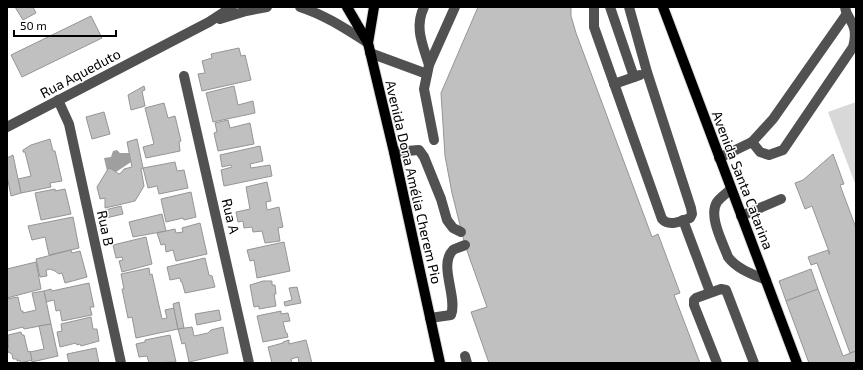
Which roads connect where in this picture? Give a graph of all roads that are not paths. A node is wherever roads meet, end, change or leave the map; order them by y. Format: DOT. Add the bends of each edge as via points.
graph roads {
  1 [pos="232,7"];
  2 [pos="267,7"];
  3 [pos="300,7"];
  4 [pos="347,7"];
  5 [pos="374,7"];
  6 [pos="424,7"];
  7 [pos="455,7"];
  8 [pos="594,7"];
  9 [pos="610,7"];
  10 [pos="629,7"];
  11 [pos="663,7"];
  12 [pos="846,11"];
  13 [pos="208,22"];
  14 [pos="369,48"];
  15 [pos="428,70"];
  16 [pos="647,72"];
  17 [pos="184,76"];
  18 [pos="634,77"];
  19 [pos="614,84"];
  20 [pos="58,100"];
  21 [pos="7,127"];
  22 [pos="434,140"];
  23 [pos="752,142"];
  24 [pos="394,152"];
  25 [pos="720,158"];
  26 [pos="731,189"];
  27 [pos="781,199"];
  28 [pos="741,216"];
  29 [pos="683,220"];
  30 [pos="461,232"];
  31 [pos="465,245"];
  32 [pos="766,280"];
  33 [pos="710,292"];
  34 [pos="430,318"];
  35 [pos="121,363"];
  36 [pos="249,363"];
  37 [pos="440,363"];
  38 [pos="716,363"];
  39 [pos="754,363"];
  40 [pos="797,363"];
  1 -- 13 [label="street, Rua Aqueduto"];
  2 -- 13 [label="street, Rua Aqueduto"];
  3 -- 14 [label="street" via="327,18"];
  4 -- 14 [label="main road"];
  5 -- 14 [label="main road, Avenida Dona Amélia Cherem Pio"];
  6 -- 15 [label="street" via="419,29"];
  7 -- 15 [label="street"];
  8 -- 19 [label="street" via="594,27"];
  9 -- 18 [label="street"];
  10 -- 16 [label="street"];
  11 -- 25 [label="main road, Avenida Santa Catarina"];
  12 -- 23 [label="street" via="773,119"];
  12 -- 23 [label="street" via="853,26 853,47 783,150 769,155 760,152"];
  13 -- 20 [label="street, Rua Aqueduto"];
  14 -- 15 [label="street"];
  14 -- 24 [label="main road, Avenida Dona Amélia Cherem Pio"];
  15 -- 22 [label="street" via="424,89"];
  16 -- 18 [label="street"];
  16 -- 29 [label="street" via="691,208 690,218"];
  17 -- 36 [label="street, Rua A"];
  18 -- 19 [label="street"];
  19 -- 29 [label="street" via="662,219 669,224"];
  20 -- 21 [label="street, Rua Aqueduto"];
  20 -- 35 [label="street, Rua B" via="68,124"];
  23 -- 25 [label="street"];
  24 -- 30 [label="street" via="419,150 441,199 447,220 453,228"];
  24 -- 34 [label="main road, Avenida Dona Amélia Cherem Pio"];
  25 -- 26 [label="main road, Avenida Santa Catarina"];
  26 -- 28 [label="main road, Avenida Santa Catarina"];
  26 -- 32 [label="street" via="714,208 714,219 728,258 738,267"];
  27 -- 28 [label="street"];
  28 -- 32 [label="main road, Avenida Santa Catarina"];
  29 -- 33 [label="street"];
  31 -- 34 [label="street" via="453,250 447,260 454,308 451,315"];
  32 -- 40 [label="main road, Avenida Santa Catarina"];
  33 -- 38 [label="street" via="696,298 694,305"];
  33 -- 39 [label="street" via="721,288 726,290"];
  34 -- 37 [label="main road, Avenida Dona Amélia Cherem Pio"];
}
